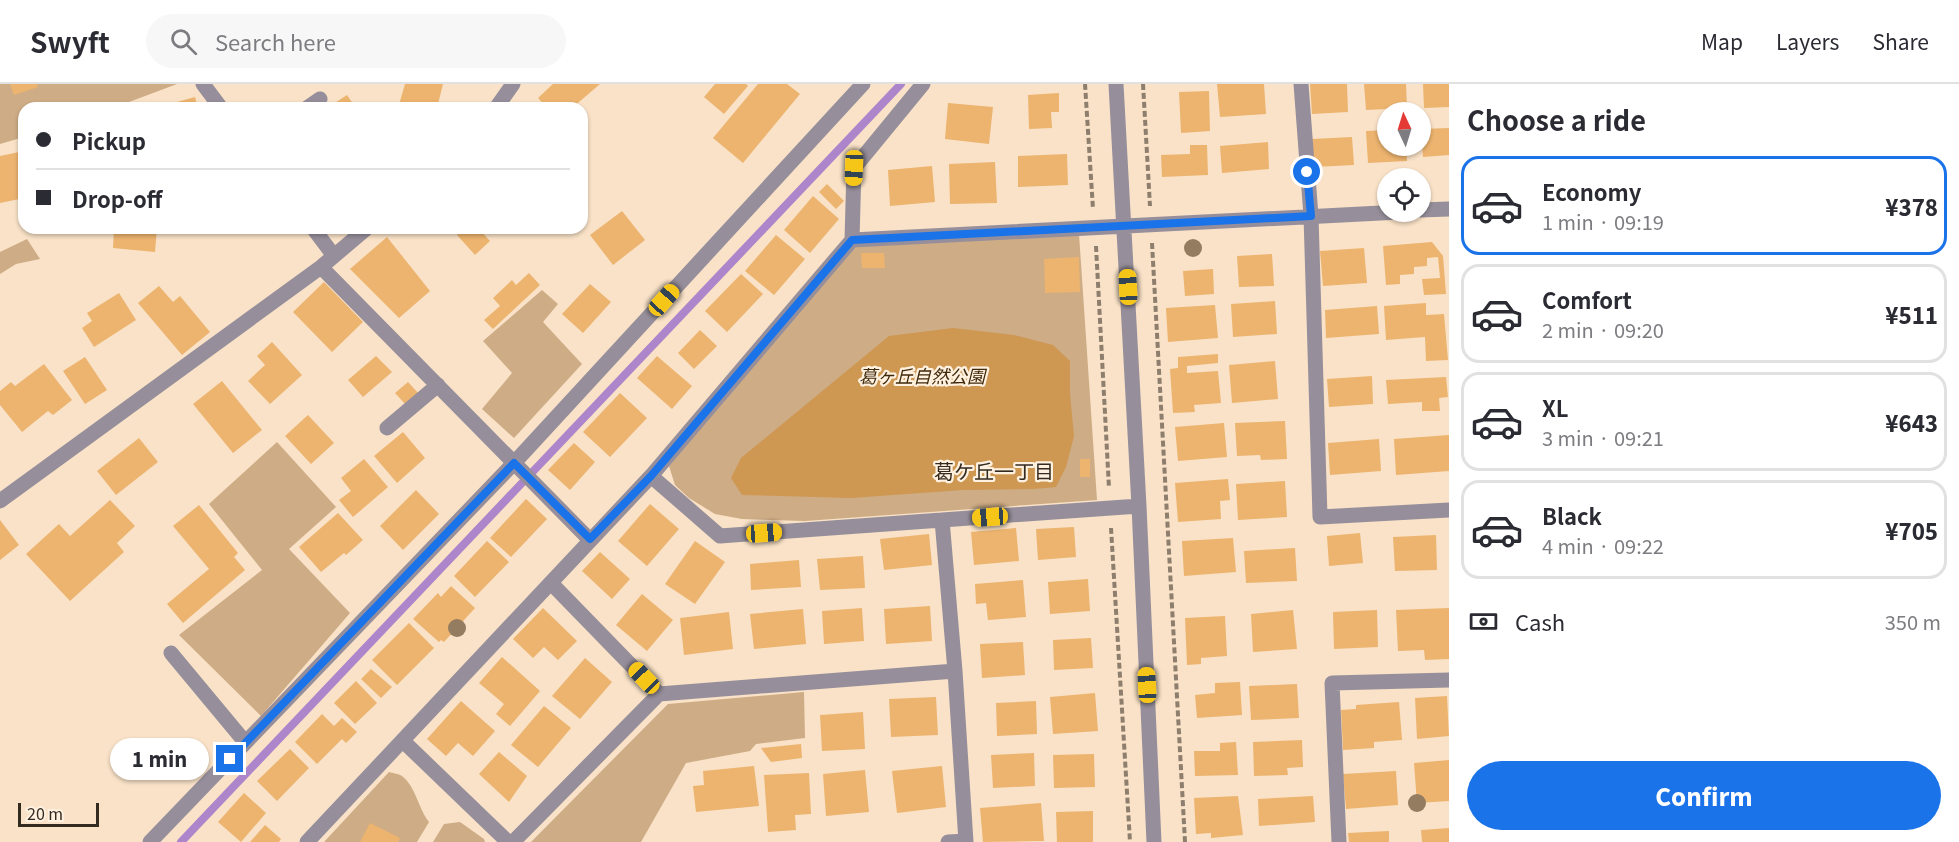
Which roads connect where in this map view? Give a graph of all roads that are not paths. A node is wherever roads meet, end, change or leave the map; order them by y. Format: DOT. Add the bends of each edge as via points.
graph roads {
  1 [pos="203,84"];
  2 [pos="513,84"];
  3 [pos="863,84"];
  4 [pos="922,84"];
  5 [pos="1116,84"];
  6 [pos="1301,84"];
  7 [pos="320,99"];
  8 [pos="216,102"];
  9 [pos="316,102"];
  10 [pos="500,102"];
  11 [pos="1449,209"];
  12 [pos="1431,210"];
  13 [pos="1377,213"];
  14 [pos="1311,216"];
  15 [pos="1124,226"];
  16 [pos="318,234"];
  17 [pos="360,234"];
  18 [pos="852,240"];
  19 [pos="334,256"];
  20 [pos="321,267"];
  21 [pos="438,386"];
  22 [pos="387,428"];
  23 [pos="517,465"];
  24 [pos="651,476"];
  25 [pos="0,501"];
  26 [pos="1139,506"];
  27 [pos="1449,510"];
  28 [pos="942,520"];
  29 [pos="590,539"];
  30 [pos="551,583"];
  31 [pos="171,653"];
  32 [pos="955,671"];
  33 [pos="1449,680"];
  34 [pos="659,694"];
  35 [pos="403,741"];
  36 [pos="245,742"];
  37 [pos="966,841"];
  38 [pos="150,842"];
  39 [pos="307,842"];
  40 [pos="508,842"];
  41 [pos="513,842"];
  42 [pos="948,842"];
  43 [pos="1154,842"];
  44 [pos="1339,842"];
  1 -- 8 [label="street"];
  2 -- 10 [label="street"];
  3 -- 23 [label="street"];
  4 -- 18 [label="street" via="854,168"];
  5 -- 15 [label="street"];
  6 -- 14 [label="street"];
  7 -- 9 [label="street"];
  11 -- 12 [label="street"];
  13 -- 14 [label="street"];
  14 -- 15 [label="street"];
  14 -- 27 [label="street" via="1320,517"];
  15 -- 18 [label="street"];
  15 -- 26 [label="street"];
  16 -- 19 [label="street"];
  17 -- 19 [label="street"];
  18 -- 24 [label="street"];
  19 -- 20 [label="street"];
  20 -- 21 [label="street"];
  20 -- 25 [label="street"];
  21 -- 22 [label="street"];
  21 -- 23 [label="street"];
  23 -- 29 [label="street"];
  23 -- 36 [label="street"];
  24 -- 28 [label="street" via="720,536"];
  24 -- 29 [label="street"];
  26 -- 28 [label="street"];
  26 -- 43 [label="street"];
  28 -- 32 [label="street"];
  29 -- 30 [label="street"];
  30 -- 34 [label="street"];
  30 -- 35 [label="street"];
  31 -- 36 [label="street"];
  32 -- 34 [label="street"];
  32 -- 37 [label="street"];
  33 -- 44 [label="street" via="1332,683"];
  34 -- 41 [label="street"];
  35 -- 39 [label="street"];
  35 -- 40 [label="street"];
  36 -- 38 [label="street"];
  37 -- 42 [label="street"];
}
